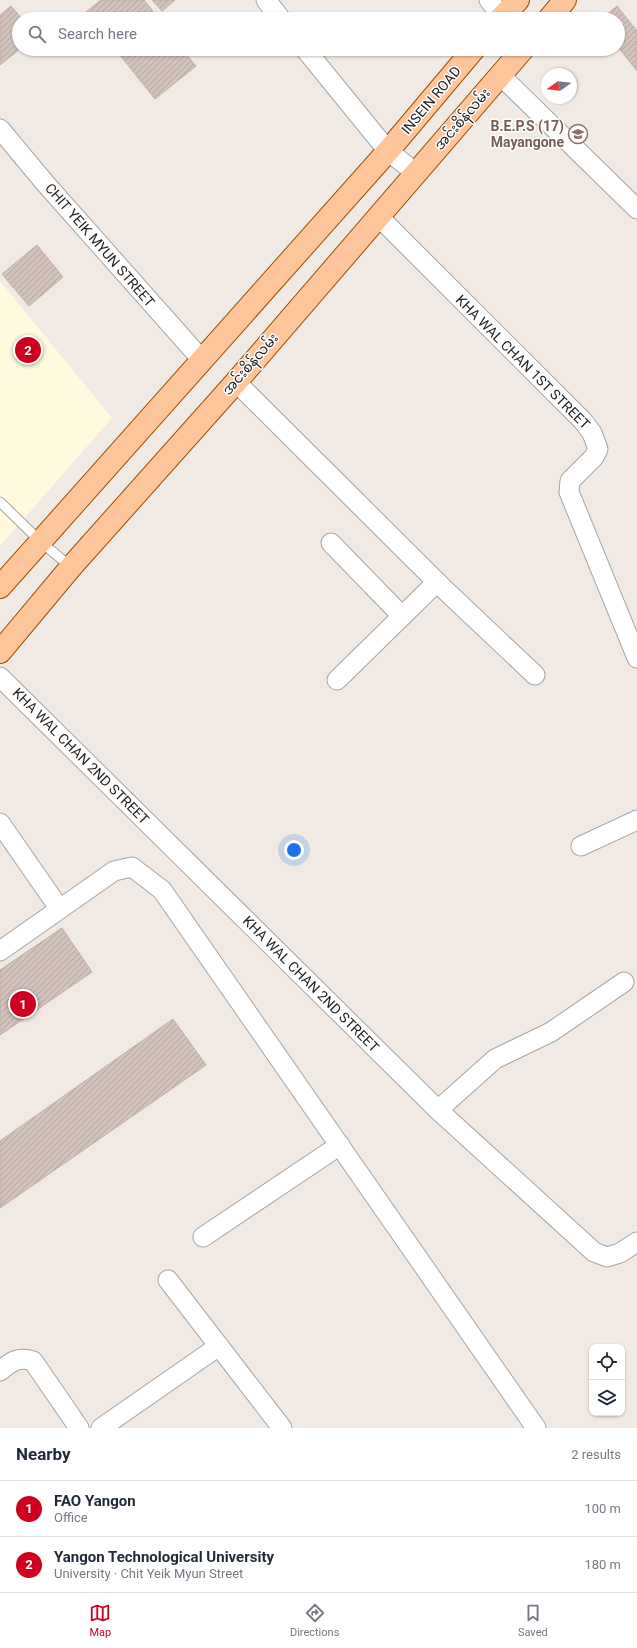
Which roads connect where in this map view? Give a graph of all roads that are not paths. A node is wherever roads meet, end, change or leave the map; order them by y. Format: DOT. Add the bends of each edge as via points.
graph roads {
  1 [pos="266,0"];
  2 [pos="518,0"];
  3 [pos="565,0"];
  4 [pos="275,12"];
  5 [pos="497,12"];
  6 [pos="555,12"];
  7 [pos="312,56"];
  8 [pos="468,56"];
  9 [pos="517,56"];
  10 [pos="500,76"];
  11 [pos="0,129"];
  12 [pos="388,151"];
  13 [pos="416,173"];
  14 [pos="637,209"];
  15 [pos="378,216"];
  16 [pos="202,360"];
  17 [pos="236,382"];
  18 [pos="0,502"];
  19 [pos="41,542"];
  20 [pos="331,542"];
  21 [pos="71,567"];
  22 [pos="437,582"];
  23 [pos="0,587"];
  24 [pos="402,616"];
  25 [pos="0,652"];
  26 [pos="637,658"];
  27 [pos="535,675"];
  28 [pos="0,677"];
  29 [pos="337,680"];
  30 [pos="637,820"];
  31 [pos="0,823"];
  32 [pos="581,846"];
  33 [pos="59,908"];
  34 [pos="0,951"];
  35 [pos="624,982"];
  36 [pos="438,1110"];
  37 [pos="340,1145"];
  38 [pos="203,1237"];
  39 [pos="637,1242"];
  40 [pos="168,1280"];
  41 [pos="219,1346"];
  42 [pos="0,1371"];
  43 [pos="79,1428"];
  44 [pos="101,1428"];
  45 [pos="282,1428"];
  46 [pos="536,1428"];
  1 -- 4 [label="street"];
  2 -- 5 [label="main road"];
  3 -- 6 [label="main road"];
  7 -- 12 [label="street"];
  8 -- 12 [label="main road, INSEIN ROAD"];
  9 -- 10 [label="main road"];
  10 -- 13 [label="main road, အင်းစိန်လမ်း"];
  10 -- 14 [label="street"];
  11 -- 16 [label="street, CHIT YEIK MYUN STREET"];
  12 -- 13 [label="street"];
  12 -- 16 [label="main road"];
  13 -- 15 [label="main road, အင်းစိန်လမ်း"];
  15 -- 17 [label="main road, အင်းစိန်လမ်း"];
  15 -- 26 [label="street, KHA WAL CHAN 1ST STREET" via="583,421 592,433 598,449 594,457 570,481 569,492"];
  16 -- 19 [label="main road"];
  17 -- 21 [label="main road, အင်းစိန်လမ်း"];
  17 -- 22 [label="street"];
  18 -- 19 [label="lane"];
  19 -- 21 [label="lane"];
  19 -- 23 [label="main road"];
  20 -- 24 [label="street"];
  21 -- 25 [label="main road, အင်းစိန်လမ်း"];
  22 -- 24 [label="street"];
  22 -- 27 [label="street"];
  24 -- 29 [label="street"];
  28 -- 36 [label="street, KHA WAL CHAN 2ND STREET"];
  30 -- 32 [label="street"];
  31 -- 33 [label="street"];
  33 -- 34 [label="street"];
  33 -- 37 [label="street" via="114,871 132,867 162,890"];
  35 -- 36 [label="street" via="551,1032 495,1059"];
  36 -- 39 [label="street, KHA WAL CHAN 2ND STREET" via="594,1252 607,1257 620,1253"];
  37 -- 38 [label="street"];
  37 -- 46 [label="street"];
  40 -- 41 [label="street"];
  41 -- 44 [label="street"];
  41 -- 45 [label="street"];
  42 -- 43 [label="street" via="11,1362 24,1358 33,1360"];
}
